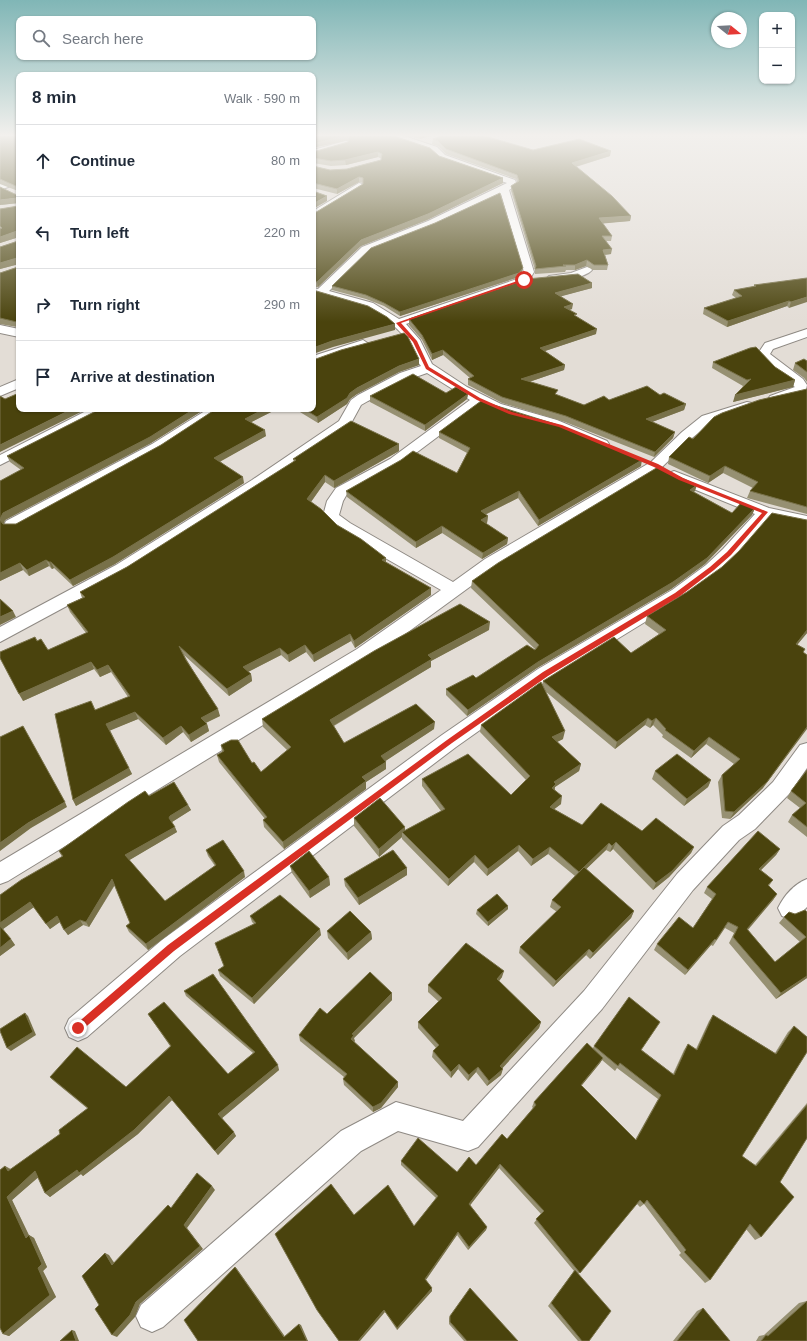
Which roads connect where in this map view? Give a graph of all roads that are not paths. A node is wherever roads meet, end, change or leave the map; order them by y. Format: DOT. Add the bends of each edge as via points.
graph roads {
  1 [pos="330,197"];
  2 [pos="342,197"];
  3 [pos="488,197"];
  4 [pos="506,197"];
  5 [pos="338,199"];
  6 [pos="316,213"];
  7 [pos="587,270"];
  8 [pos="524,280"];
  9 [pos="317,292"];
  10 [pos="403,327"];
  11 [pos="0,329"];
  12 [pos="16,332"];
  13 [pos="807,333"];
  14 [pos="393,336"];
  15 [pos="372,341"];
  16 [pos="316,359"];
  17 [pos="428,368"];
  18 [pos="16,384"];
  19 [pos="0,392"];
  20 [pos="479,399"];
  21 [pos="94,412"];
  22 [pos="212,412"];
  23 [pos="613,449"];
  24 [pos="638,459"];
  25 [pos="0,461"];
  26 [pos="656,466"];
  27 [pos="765,512"];
  28 [pos="807,521"];
  29 [pos="12,525"];
  30 [pos="453,590"];
  31 [pos="0,635"];
  32 [pos="807,751"];
  33 [pos="0,874"];
  34 [pos="807,890"];
  35 [pos="790,908"];
  36 [pos="78,1028"];
  37 [pos="152,1316"];
  1 -- 5 [label="street"];
  2 -- 5 [label="street"];
  3 -- 9 [label="street" via="366,249"];
  4 -- 8 [label="street" via="529,272"];
  5 -- 6 [label="street"];
  7 -- 8 [label="street" via="573,276"];
  8 -- 10 [label="street"];
  9 -- 10 [label="street" via="374,306"];
  10 -- 14 [label="street"];
  10 -- 17 [label="street" via="422,352"];
  11 -- 12 [label="street"];
  13 -- 26 [label="street" via="769,346 763,355 798,382 802,387 800,391 733,409 707,419"];
  15 -- 16 [label="street"];
  17 -- 20 [label="street"];
  17 -- 31 [label="street" via="405,376 363,398 356,403 348,420 339,428 257,483 122,569"];
  18 -- 19 [label="street"];
  20 -- 23 [label="street" via="511,413 560,426"];
  20 -- 30 [label="street" via="395,462 341,491 334,502 332,516 344,527"];
  21 -- 25 [label="street"];
  22 -- 29 [label="street" via="157,447"];
  24 -- 26 [label="street"];
  26 -- 27 [label="street" via="681,479"];
  26 -- 30 [label="street" via="491,563"];
  27 -- 28 [label="street"];
  27 -- 36 [label="street" via="712,569 678,594 545,674 449,742 171,948"];
  30 -- 33 [label="street" via="364,654"];
  32 -- 37 [label="street" via="781,788 752,817 731,833 685,882 593,1000 468,1137 396,1116 351,1141"];
  34 -- 35 [label="street"];
}
